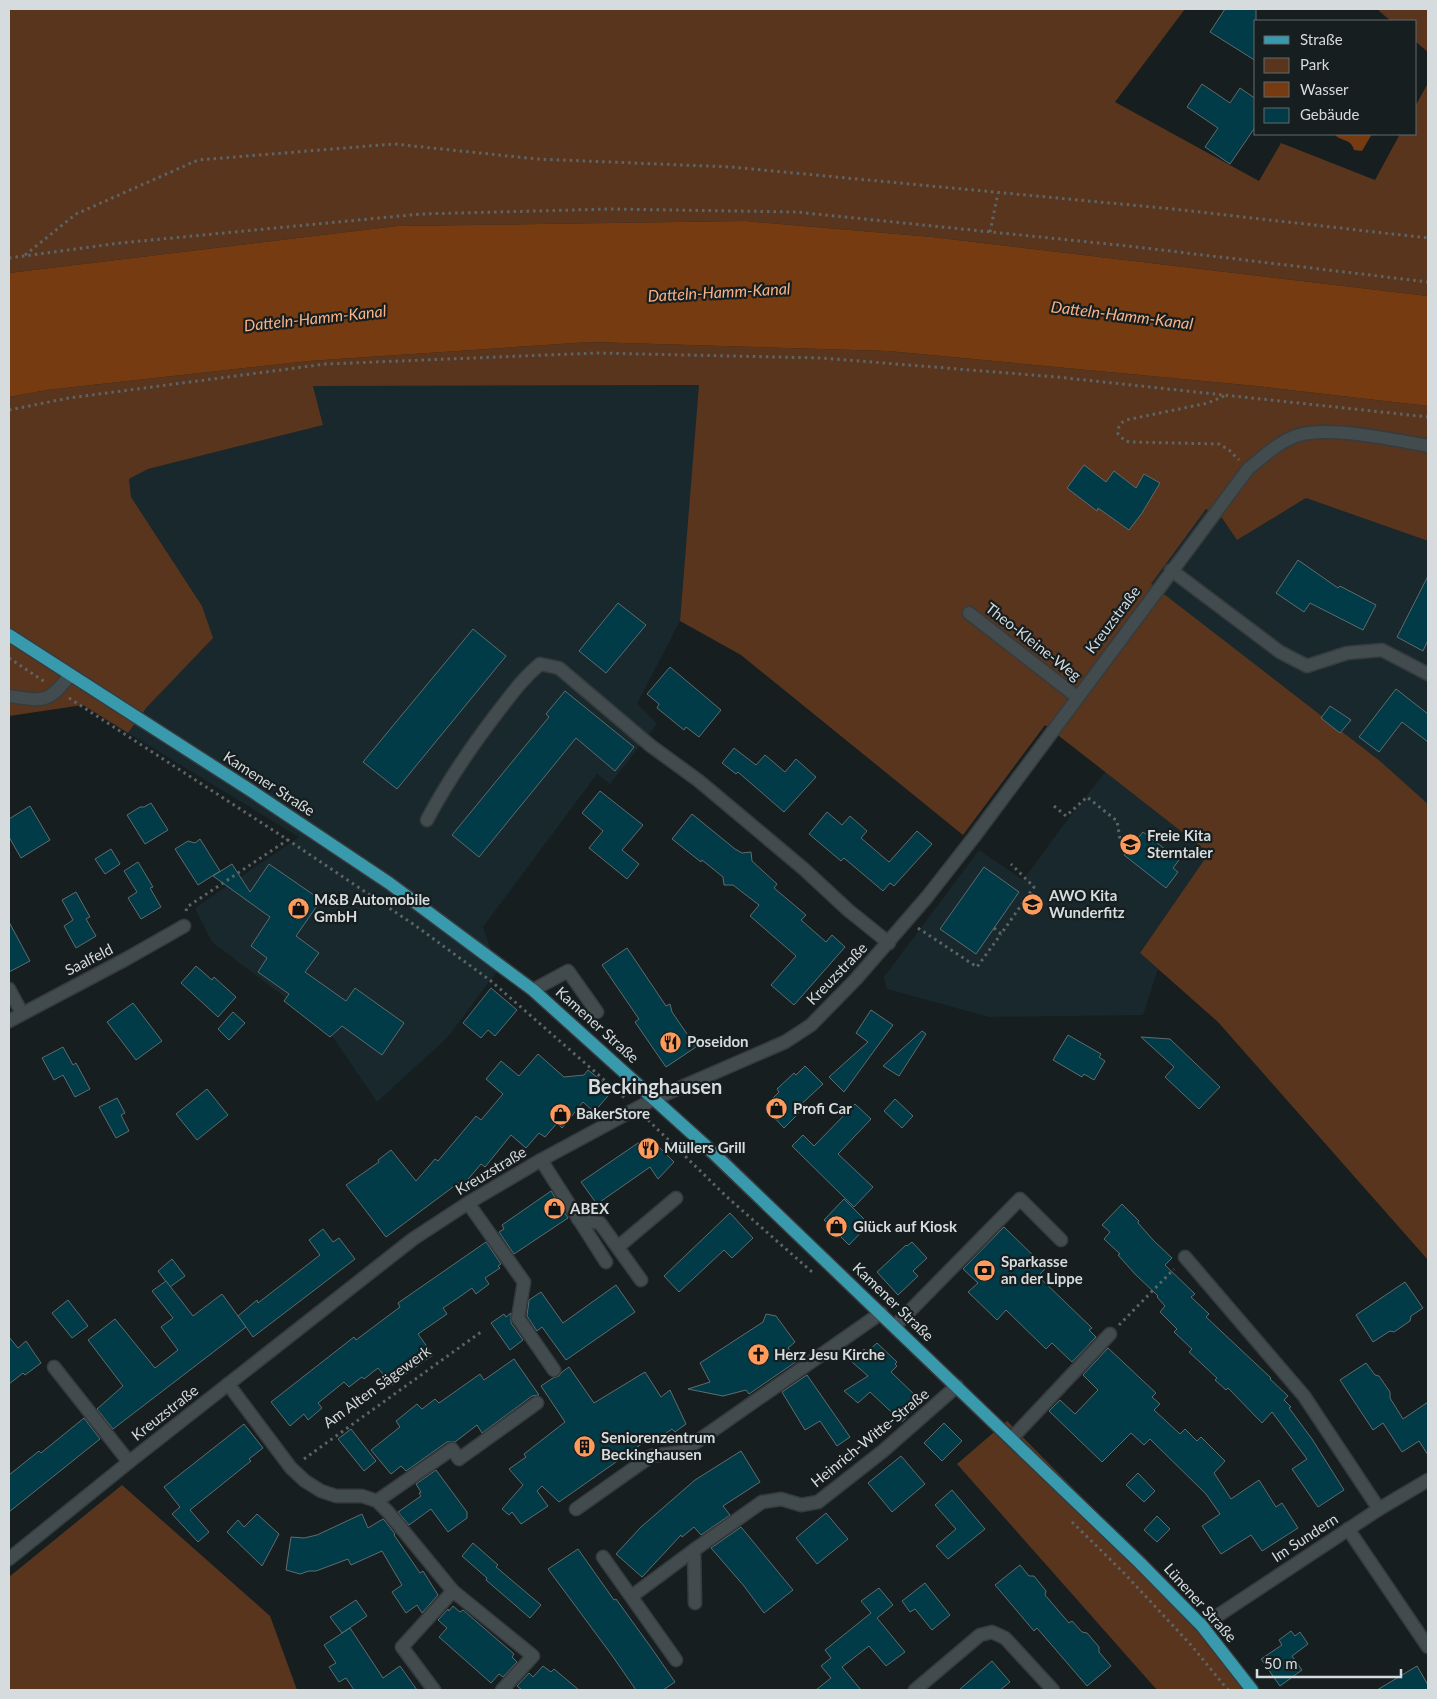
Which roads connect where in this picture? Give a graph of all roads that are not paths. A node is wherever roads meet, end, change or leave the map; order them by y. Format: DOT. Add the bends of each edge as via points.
graph roads {
  1 [pos="1428,446"];
  2 [pos="1171,570"];
  3 [pos="969,613"];
  4 [pos="9,635"];
  5 [pos="1428,674"];
  6 [pos="70,675"];
  7 [pos="9,696"];
  8 [pos="1077,697"];
  9 [pos="428,820"];
  10 [pos="184,926"];
  11 [pos="889,943"];
  12 [pos="9,989"];
  13 [pos="533,990"];
  14 [pos="597,1012"];
  15 [pos="22,1013"];
  16 [pos="9,1021"];
  17 [pos="654,1099"];
  18 [pos="541,1160"];
  19 [pos="676,1198"];
  20 [pos="468,1203"];
  21 [pos="578,1219"];
  22 [pos="1061,1240"];
  23 [pos="618,1247"];
  24 [pos="1185,1257"];
  25 [pos="606,1262"];
  26 [pos="641,1280"];
  27 [pos="881,1313"];
  28 [pos="895,1326"];
  29 [pos="1110,1334"];
  30 [pos="54,1367"];
  31 [pos="554,1370"];
  32 [pos="228,1384"];
  33 [pos="957,1386"];
  34 [pos="537,1402"];
  35 [pos="1012,1438"];
  36 [pos="129,1462"];
  37 [pos="1428,1480"];
  38 [pos="377,1502"];
  39 [pos="576,1509"];
  40 [pos="1379,1509"];
  41 [pos="1348,1529"];
  42 [pos="694,1550"];
  43 [pos="603,1556"];
  44 [pos="9,1560"];
  45 [pos="1140,1562"];
  46 [pos="453,1591"];
  47 [pos="632,1596"];
  48 [pos="695,1603"];
  49 [pos="1202,1626"];
  50 [pos="1428,1647"];
  51 [pos="676,1660"];
  52 [pos="434,1690"];
  53 [pos="502,1690"];
  54 [pos="915,1690"];
  55 [pos="1053,1690"];
  56 [pos="1252,1690"];
  1 -- 2 [label="street, Kreuzstraße" via="1382,437 1325,432 1299,435 1277,446 1248,469"];
  2 -- 5 [label="street" via="1280,652 1307,666 1347,652 1382,650"];
  2 -- 8 [label="street, Kreuzstraße"];
  3 -- 8 [label="street, Theo-Kleine-Weg"];
  4 -- 6 [label="main road, Kamener Straße"];
  6 -- 7 [label="street" via="50,697 38,700"];
  6 -- 13 [label="main road, Kamener Straße" via="389,883"];
  8 -- 11 [label="street, Kreuzstraße" via="974,837"];
  9 -- 11 [label="street, Kreuzstraße" via="445,787 474,744 526,675 540,664 559,668 650,746 699,781"];
  10 -- 15 [label="street, Saalfeld"];
  11 -- 17 [label="street, Kreuzstraße" via="810,1025 785,1042"];
  12 -- 15 [label="street"];
  13 -- 14 [label="street" via="568,971"];
  13 -- 17 [label="main road, Kamener Straße"];
  15 -- 16 [label="street, Saalfeld"];
  17 -- 18 [label="street, Kreuzstraße"];
  17 -- 27 [label="main road, Kamener Straße"];
  18 -- 20 [label="street, Kreuzstraße"];
  18 -- 21 [label="street"];
  19 -- 23 [label="street"];
  20 -- 31 [label="street" via="524,1282 518,1318"];
  20 -- 32 [label="street, Kreuzstraße" via="413,1238"];
  21 -- 23 [label="street" via="600,1223"];
  21 -- 25 [label="street"];
  22 -- 28 [label="street" via="1020,1199"];
  23 -- 26 [label="street"];
  24 -- 40 [label="street" via="1304,1396"];
  27 -- 28 [label="main road, Kamener Straße"];
  27 -- 39 [label="street" via="682,1452 651,1456"];
  28 -- 33 [label="main road, Kamener Straße"];
  29 -- 35 [label="street"];
  30 -- 36 [label="street, Kreuzstraße"];
  32 -- 36 [label="street, Kreuzstraße"];
  32 -- 38 [label="street" via="291,1468 305,1481 336,1496 362,1496"];
  33 -- 35 [label="main road, Kamener Straße"];
  33 -- 42 [label="street, Heinrich-Witte-Straße" via="818,1502 800,1504 781,1499 762,1502"];
  34 -- 38 [label="street" via="459,1459 452,1449"];
  35 -- 45 [label="main road, Kamener Straße"];
  36 -- 44 [label="street, Kreuzstraße"];
  37 -- 40 [label="street, Im Sundern"];
  38 -- 46 [label="street"];
  40 -- 41 [label="street, Im Sundern"];
  41 -- 49 [label="street, Im Sundern"];
  41 -- 50 [label="street"];
  42 -- 47 [label="street, Heinrich-Witte-Straße"];
  42 -- 48 [label="street"];
  43 -- 47 [label="street"];
  45 -- 49 [label="main road, Lünener Straße"];
  46 -- 52 [label="street" via="402,1647"];
  46 -- 53 [label="street" via="533,1656"];
  47 -- 51 [label="street"];
  49 -- 56 [label="main road, Lünener Straße"];
  54 -- 55 [label="street" via="980,1635 992,1632 1005,1638"];
}
